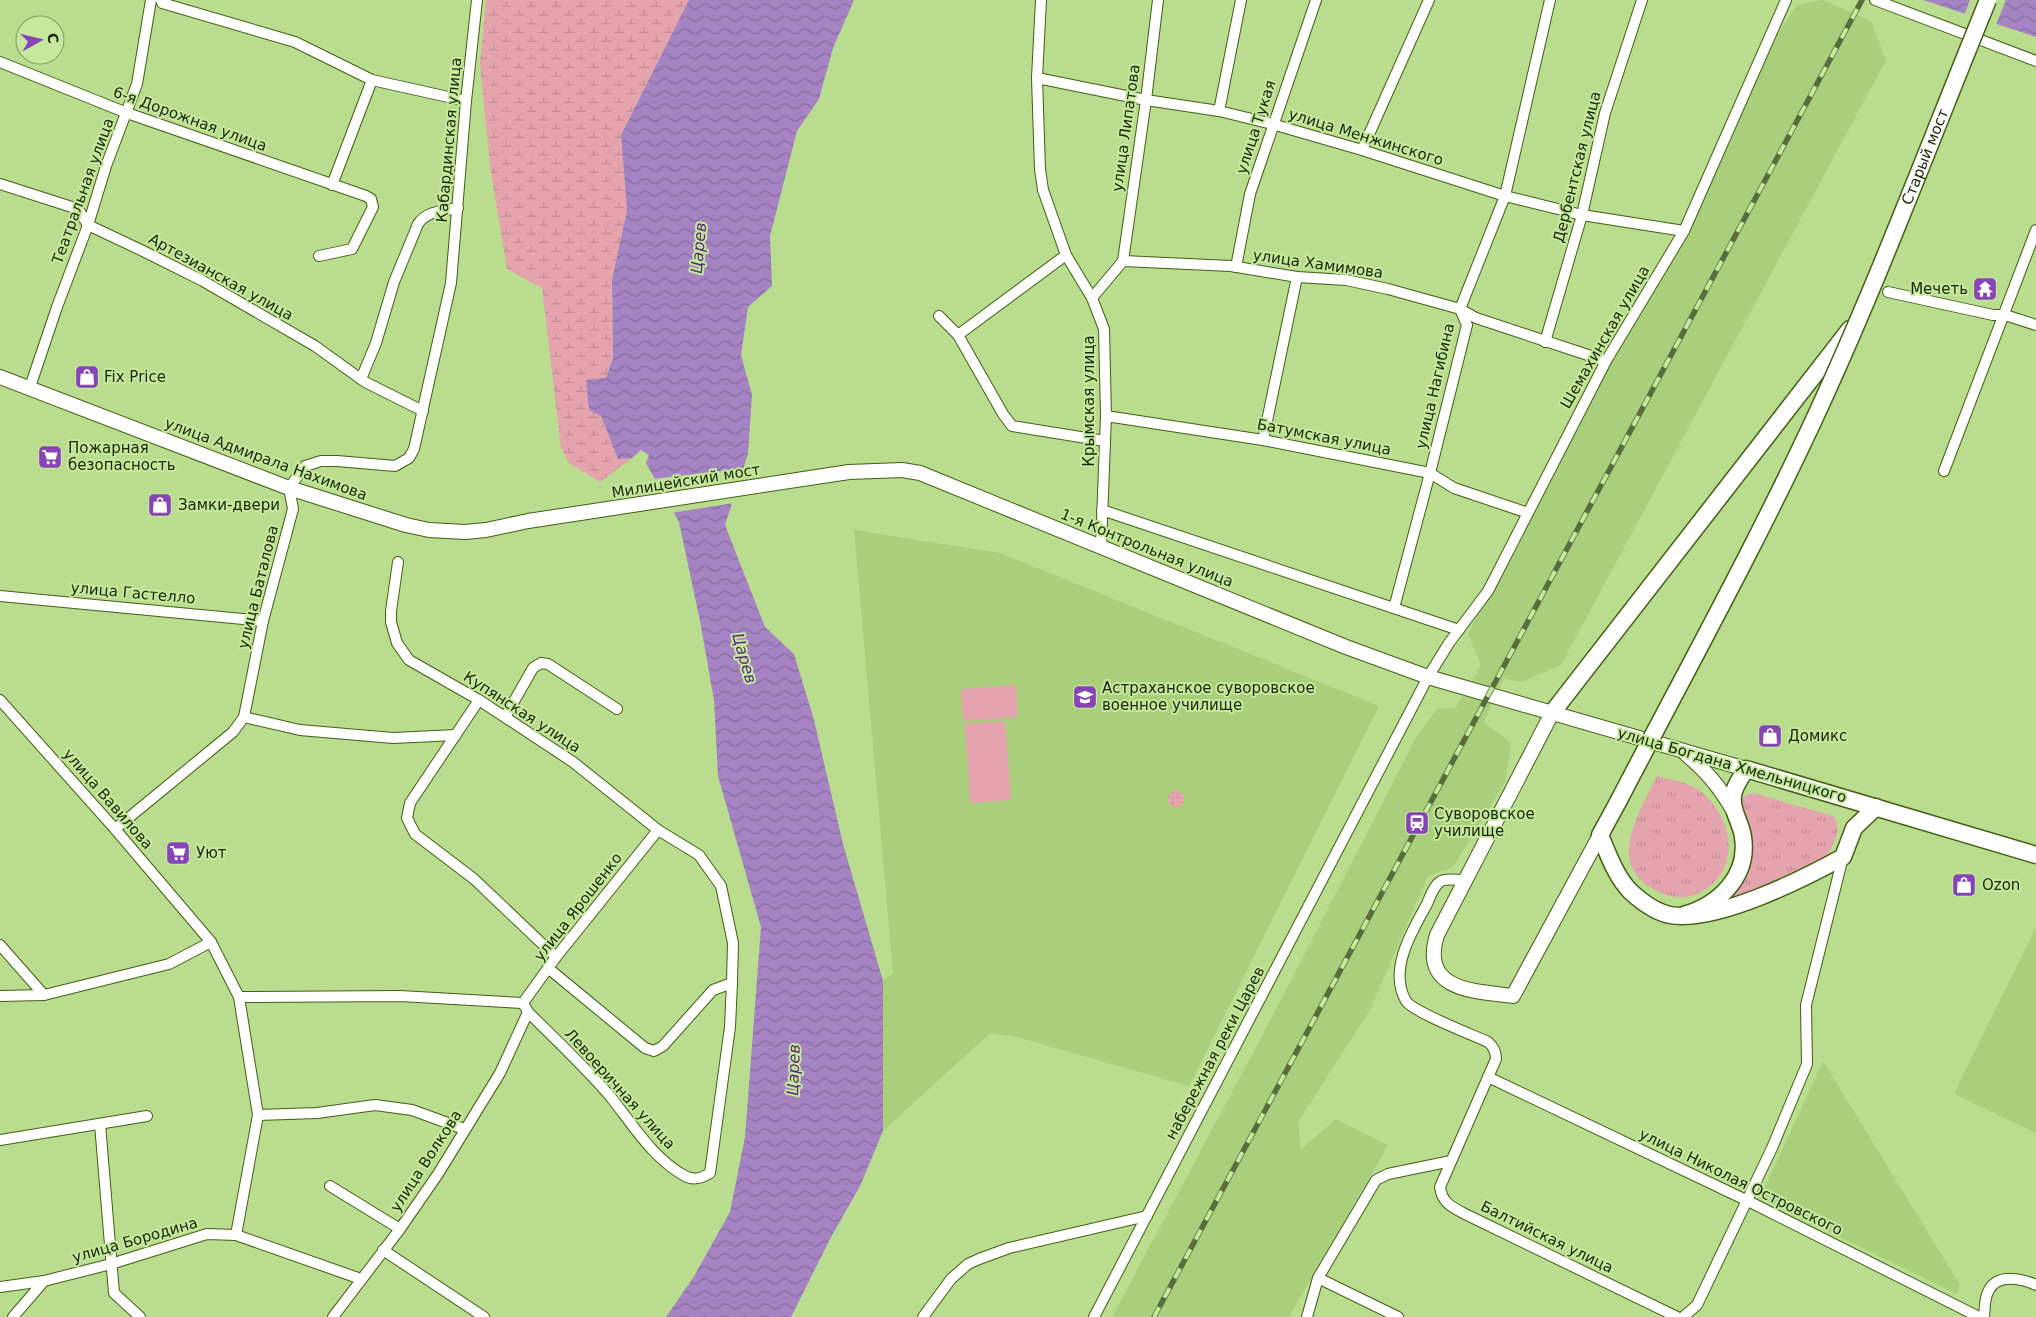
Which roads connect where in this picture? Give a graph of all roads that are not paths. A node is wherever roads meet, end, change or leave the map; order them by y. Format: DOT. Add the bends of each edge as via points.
graph roads {
  1 [pos="151,0"];
  2 [pos="161,0"];
  3 [pos="477,0"];
  4 [pos="1041,0"];
  5 [pos="1158,0"];
  6 [pos="1241,0"];
  7 [pos="1316,0"];
  8 [pos="1429,0"];
  9 [pos="1550,0"];
  10 [pos="1642,0"];
  11 [pos="1786,0"];
  12 [pos="1875,0"];
  13 [pos="1988,0"];
  14 [pos="2036,61"];
  15 [pos="0,62"];
  16 [pos="1037,78"];
  17 [pos="372,80"];
  18 [pos="1146,100"];
  19 [pos="466,101"];
  20 [pos="1219,111"];
  21 [pos="127,113"];
  22 [pos="1272,124"];
  23 [pos="1362,150"];
  24 [pos="0,184"];
  25 [pos="332,185"];
  26 [pos="1505,196"];
  27 [pos="458,208"];
  28 [pos="1582,215"];
  29 [pos="88,225"];
  30 [pos="2036,230"];
  31 [pos="1684,231"];
  32 [pos="1066,255"];
  33 [pos="319,256"];
  34 [pos="1123,261"];
  35 [pos="1236,267"];
  36 [pos="1297,277"];
  37 [pos="1888,292"];
  38 [pos="1092,298"];
  39 [pos="1460,309"];
  40 [pos="1861,312"];
  41 [pos="2004,315"];
  42 [pos="938,316"];
  43 [pos="2036,325"];
  44 [pos="958,335"];
  45 [pos="1545,342"];
  46 [pos="1606,361"];
  47 [pos="0,377"];
  48 [pos="361,379"];
  49 [pos="30,387"];
  50 [pos="423,411"];
  51 [pos="1106,416"];
  52 [pos="1263,440"];
  53 [pos="1105,441"];
  54 [pos="1944,471"];
  55 [pos="849,472"];
  56 [pos="1430,472"];
  57 [pos="289,488"];
  58 [pos="1102,510"];
  59 [pos="1528,513"];
  60 [pos="528,521"];
  61 [pos="1101,546"];
  62 [pos="398,562"];
  63 [pos="0,596"];
  64 [pos="1394,608"];
  65 [pos="263,620"];
  66 [pos="1459,630"];
  67 [pos="1428,677"];
  68 [pos="0,700"];
  69 [pos="479,700"];
  70 [pos="617,708"];
  71 [pos="1552,713"];
  72 [pos="244,717"];
  73 [pos="505,717"];
  74 [pos="456,735"];
  75 [pos="1682,751"];
  76 [pos="1746,769"];
  77 [pos="1876,807"];
  78 [pos="1733,810"];
  79 [pos="116,829"];
  80 [pos="658,830"];
  81 [pos="1600,835"];
  82 [pos="699,855"];
  83 [pos="2036,855"];
  84 [pos="1843,857"];
  85 [pos="1464,880"];
  86 [pos="1684,915"];
  87 [pos="211,942"];
  88 [pos="0,945"];
  89 [pos="556,957"];
  90 [pos="548,968"];
  91 [pos="732,983"];
  92 [pos="44,995"];
  93 [pos="0,996"];
  94 [pos="239,997"];
  95 [pos="526,1007"];
  96 [pos="1488,1078"];
  97 [pos="258,1115"];
  98 [pos="147,1116"];
  99 [pos="100,1124"];
  100 [pos="464,1129"];
  101 [pos="0,1140"];
  102 [pos="1452,1161"];
  103 [pos="330,1186"];
  104 [pos="1746,1200"];
  105 [pos="1147,1216"];
  106 [pos="400,1229"];
  107 [pos="236,1235"];
  108 [pos="383,1250"];
  109 [pos="111,1264"];
  110 [pos="1318,1278"];
  111 [pos="361,1280"];
  112 [pos="44,1281"];
  113 [pos="2036,1285"];
  114 [pos="0,1287"];
  115 [pos="12,1317"];
  116 [pos="140,1317"];
  117 [pos="333,1317"];
  118 [pos="484,1317"];
  119 [pos="923,1317"];
  120 [pos="1094,1317"];
  121 [pos="1306,1317"];
  122 [pos="1398,1317"];
  123 [pos="1677,1317"];
  124 [pos="1683,1317"];
  125 [pos="1979,1317"];
  126 [pos="1984,1317"];
  1 -- 21 [label="street, Театральная улица" via="137,84"];
  2 -- 17 [label="street" via="162,3 295,42"];
  3 -- 19 [label="street, Кабардинская улица"];
  4 -- 16 [label="street, Крымская улица"];
  5 -- 18 [label="street, улица Липатова"];
  6 -- 20 [label="street"];
  7 -- 22 [label="street, улица Тукая"];
  8 -- 23 [label="street"];
  9 -- 26 [label="street, улица Нагибина"];
  10 -- 28 [label="street, Дербентская улица" via="1606,113"];
  11 -- 31 [label="street, Шемахинская улица"];
  12 -- 14 [label="street"];
  13 -- 40 [label="main road, Старый мост, bridge"];
  15 -- 21 [label="street, 6-я Дорожная улица"];
  16 -- 18 [label="street, улица Менжинского"];
  16 -- 32 [label="street, Крымская улица" via="1043,190"];
  17 -- 19 [label="street"];
  17 -- 25 [label="street"];
  18 -- 20 [label="street, улица Менжинского"];
  18 -- 34 [label="street, улица Липатова"];
  19 -- 27 [label="street, Кабардинская улица"];
  20 -- 22 [label="street, улица Менжинского"];
  21 -- 25 [label="street, 6-я Дорожная улица"];
  21 -- 29 [label="street, Театральная улица"];
  22 -- 23 [label="street, улица Менжинского"];
  22 -- 35 [label="street, улица Тукая" via="1250,194"];
  23 -- 26 [label="street, улица Менжинского"];
  24 -- 29 [label="street, Артезианская улица" via="78,209"];
  25 -- 33 [label="street, 6-я Дорожная улица" via="366,196 371,199 373,207 352,249"];
  26 -- 28 [label="street, улица Менжинского"];
  26 -- 39 [label="street, улица Нагибина"];
  27 -- 48 [label="street" via="427,214 418,224 394,282 376,343"];
  27 -- 50 [label="street, Кабардинская улица" via="452,283"];
  28 -- 31 [label="street, улица Менжинского"];
  28 -- 45 [label="street, Дербентская улица"];
  29 -- 48 [label="street, Артезианская улица" via="203,282 315,346"];
  29 -- 49 [label="street, Театральная улица"];
  30 -- 41 [label="street"];
  31 -- 46 [label="street, Шемахинская улица"];
  32 -- 38 [label="street, Крымская улица"];
  32 -- 44 [label="street"];
  34 -- 35 [label="street, улица Хамимова"];
  34 -- 38 [label="street"];
  35 -- 36 [label="street, улица Хамимова"];
  36 -- 39 [label="street, улица Хамимова" via="1346,280"];
  36 -- 52 [label="street"];
  37 -- 41 [label="street" via="1993,316"];
  38 -- 51 [label="street, Крымская улица" via="1104,329"];
  39 -- 45 [label="street, улица Хамимова" via="1476,318"];
  39 -- 56 [label="street, улица Нагибина" via="1467,325"];
  40 -- 71 [label="main road, bridge"];
  40 -- 81 [label="main road, bridge" via="1772,506"];
  41 -- 43 [label="street"];
  41 -- 54 [label="street"];
  42 -- 44 [label="street"];
  44 -- 53 [label="street" via="1012,426"];
  45 -- 46 [label="street, улица Хамимова"];
  46 -- 59 [label="street, Шемахинская улица"];
  47 -- 49 [label="main road, улица Адмирала Нахимова"];
  48 -- 50 [label="street, Артезианская улица"];
  49 -- 57 [label="main road, улица Адмирала Нахимова"];
  50 -- 57 [label="street" via="414,449 403,463 388,466 321,462 305,466"];
  51 -- 52 [label="street, Батумская улица"];
  51 -- 53 [label="street, Крымская улица"];
  52 -- 56 [label="street, Батумская улица"];
  53 -- 58 [label="street, Крымская улица"];
  55 -- 60 [label="main road, Милицейский мост"];
  55 -- 61 [label="main road, 1-я Контрольная улица" via="902,470 920,473"];
  56 -- 59 [label="street, Батумская улица" via="1454,488"];
  56 -- 64 [label="street, улица Нагибина"];
  57 -- 60 [label="main road, улица Адмирала Нахимова" via="429,530 465,532"];
  57 -- 65 [label="street, улица Баталова" via="293,509"];
  58 -- 61 [label="street, Крымская улица"];
  58 -- 64 [label="street"];
  59 -- 66 [label="street, Шемахинская улица" via="1488,591"];
  61 -- 67 [label="main road, 1-я Контрольная улица" via="1346,647"];
  62 -- 69 [label="street, Купянская улица" via="391,622 401,651 409,660"];
  63 -- 65 [label="street, улица Гастелло"];
  64 -- 66 [label="street"];
  65 -- 72 [label="street, улица Баталова"];
  66 -- 67 [label="street, Шемахинская улица"];
  67 -- 71 [label="main road, улица Богдана Хмельницкого"];
  67 -- 105 [label="street, набережная реки Царев"];
  68 -- 79 [label="street, улица Вавилова"];
  69 -- 73 [label="street, Купянская улица"];
  69 -- 74 [label="street"];
  70 -- 73 [label="street" via="548,664 541,663 533,668"];
  71 -- 75 [label="main road, улица Богдана Хмельницкого"];
  71 -- 85 [label="main road"];
  72 -- 74 [label="street" via="300,730 394,738"];
  72 -- 79 [label="street, улица Баталова" via="233,732"];
  73 -- 80 [label="street, Купянская улица" via="573,762"];
  74 -- 89 [label="street" via="410,803 406,818 415,834 474,879"];
  75 -- 76 [label="main road, улица Богдана Хмельницкого"];
  75 -- 78 [label="main road" via="1707,772"];
  76 -- 77 [label="main road, улица Богдана Хмельницкого"];
  76 -- 78 [label="main road" via="1734,791"];
  77 -- 83 [label="main road, улица Богдана Хмельницкого"];
  77 -- 84 [label="main road" via="1854,828"];
  78 -- 86 [label="main road" via="1743,836 1742,865 1735,880 1714,902"];
  79 -- 87 [label="street, улица Вавилова"];
  80 -- 82 [label="street, Купянская улица"];
  80 -- 89 [label="street, улица Ярошенко"];
  81 -- 85 [label="main road" via="1513,996 1451,984 1436,967 1433,955 1437,935"];
  81 -- 86 [label="main road" via="1629,890 1657,910 1670,915"];
  82 -- 91 [label="street, Левоеричная улица" via="721,886 733,943"];
  84 -- 86 [label="main road" via="1750,901 1726,909"];
  84 -- 104 [label="street" via="1806,1005 1808,1064"];
  85 -- 96 [label="street, Балтийская улица" via="1446,880 1437,884 1410,934 1400,981 1410,1007 1492,1045 1496,1059"];
  87 -- 92 [label="street" via="169,964"];
  87 -- 94 [label="street, улица Вавилова"];
  88 -- 92 [label="street"];
  89 -- 90 [label="street, улица Ярошенко"];
  90 -- 91 [label="street" via="645,1048 654,1050 664,1046 713,990"];
  90 -- 95 [label="street, улица Ярошенко"];
  91 -- 95 [label="street, Левоеричная улица" via="730,1027 715,1148 710,1173 701,1178 687,1177 648,1144 608,1094"];
  92 -- 93 [label="street"];
  94 -- 95 [label="street" via="400,996"];
  94 -- 97 [label="street, улица Вавилова"];
  95 -- 100 [label="street, улица Волкова" via="500,1073"];
  96 -- 102 [label="street, Балтийская улица"];
  96 -- 104 [label="street, улица Николая Островского"];
  97 -- 100 [label="street" via="317,1113 375,1105 412,1110"];
  97 -- 107 [label="street, улица Вавилова"];
  98 -- 99 [label="street"];
  99 -- 101 [label="street"];
  99 -- 109 [label="street"];
  100 -- 106 [label="street, улица Волкова"];
  102 -- 110 [label="street" via="1388,1174 1376,1180"];
  102 -- 123 [label="street, Балтийская улица" via="1440,1187 1441,1197 1448,1206"];
  103 -- 106 [label="street"];
  104 -- 124 [label="street" via="1696,1305"];
  104 -- 125 [label="street, улица Николая Островского"];
  105 -- 119 [label="street" via="1009,1248 978,1259 951,1279"];
  105 -- 120 [label="street, набережная реки Царев"];
  106 -- 108 [label="street, улица Волкова"];
  107 -- 109 [label="street, улица Бородина" via="207,1234"];
  107 -- 111 [label="street, улица Бородина"];
  108 -- 111 [label="street, улица Волкова"];
  108 -- 118 [label="street"];
  109 -- 112 [label="street, улица Бородина"];
  109 -- 116 [label="street" via="114,1293"];
  110 -- 121 [label="street"];
  110 -- 122 [label="street"];
  111 -- 117 [label="street, улица Волкова"];
  112 -- 114 [label="street, улица Бородина"];
  112 -- 115 [label="street"];
  113 -- 126 [label="street" via="2018,1279 1995,1283 1987,1292"];
}
